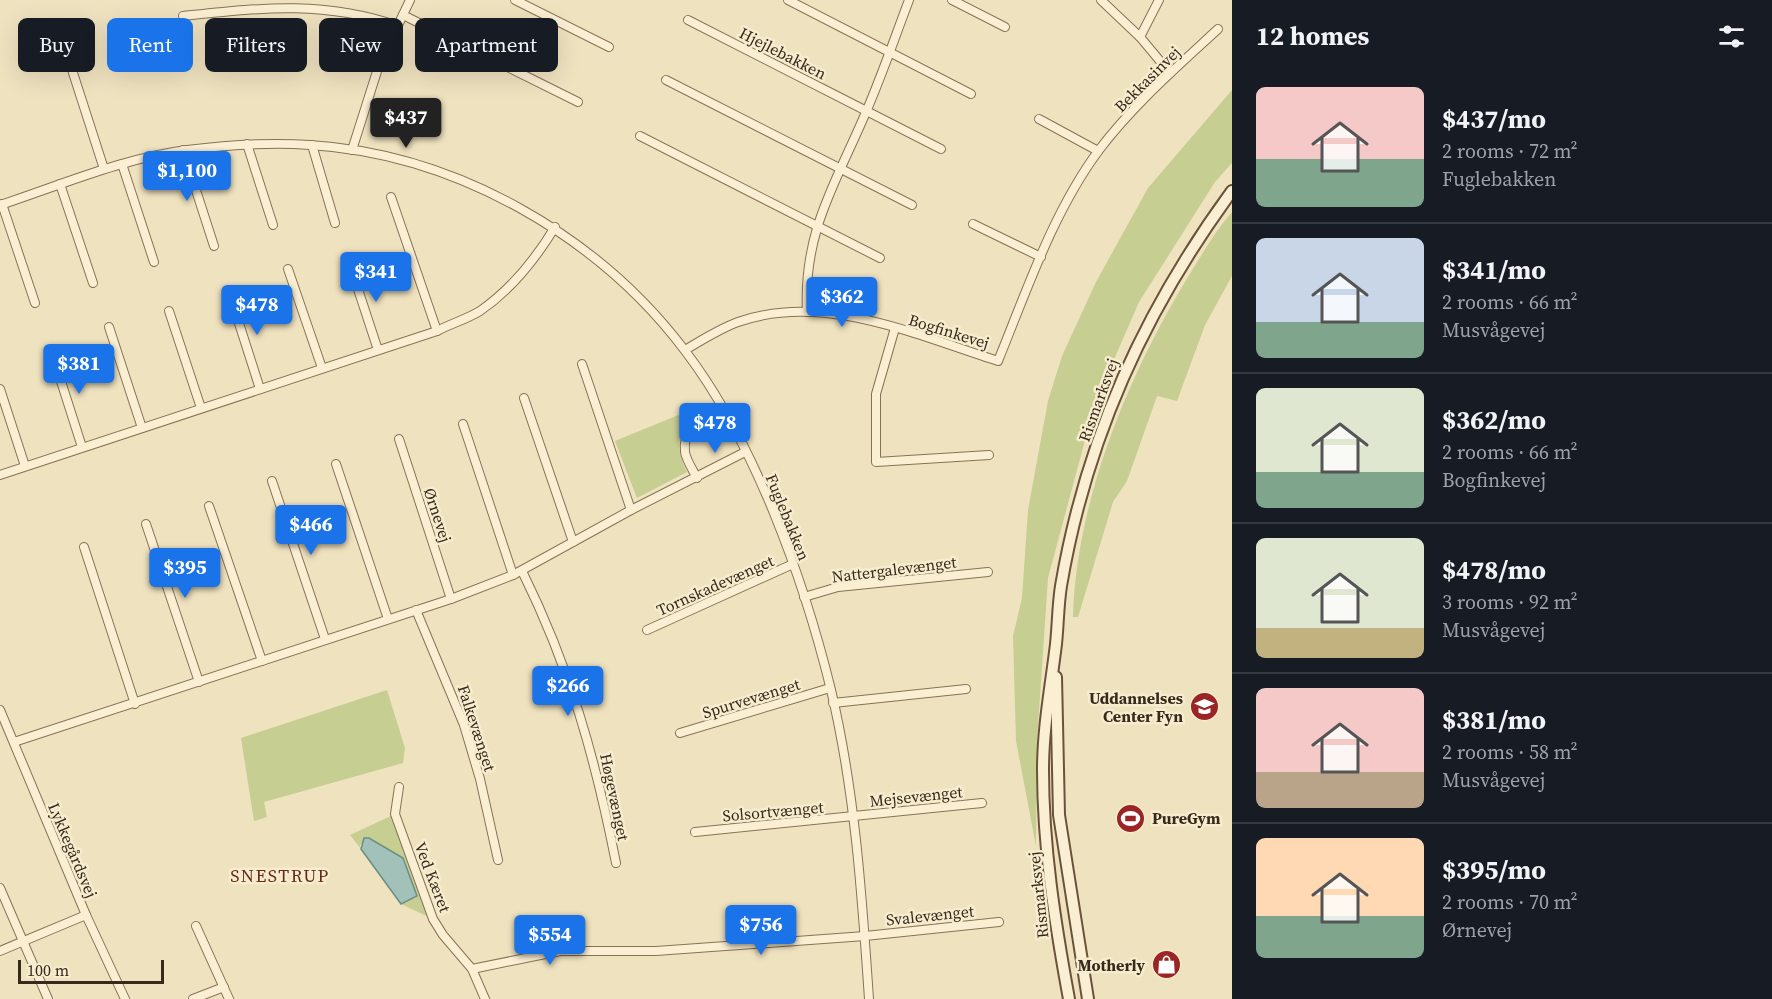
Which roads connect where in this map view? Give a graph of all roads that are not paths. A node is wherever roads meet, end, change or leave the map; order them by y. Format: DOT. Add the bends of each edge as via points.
graph roads {
  1 [pos="410,0"];
  2 [pos="515,0"];
  3 [pos="788,0"];
  4 [pos="909,0"];
  5 [pos="952,0"];
  6 [pos="1101,0"];
  7 [pos="1159,0"];
  8 [pos="402,15"];
  9 [pos="183,16"];
  10 [pos="377,18"];
  11 [pos="401,18"];
  12 [pos="688,20"];
  13 [pos="1005,27"];
  14 [pos="1218,29"];
  15 [pos="1140,37"];
  16 [pos="609,47"];
  17 [pos="889,52"];
  18 [pos="73,72"];
  19 [pos="377,72"];
  20 [pos="1170,73"];
  21 [pos="666,80"];
  22 [pos="971,94"];
  23 [pos="578,102"];
  24 [pos="867,111"];
  25 [pos="1039,119"];
  26 [pos="640,136"];
  27 [pos="247,144"];
  28 [pos="312,145"];
  29 [pos="941,149"];
  30 [pos="183,150"];
  31 [pos="352,150"];
  32 [pos="1098,151"];
  33 [pos="122,164"];
  34 [pos="104,169"];
  35 [pos="841,169"];
  36 [pos="60,184"];
  37 [pos="1232,191"];
  38 [pos="391,197"];
  39 [pos="1,204"];
  40 [pos="912,205"];
  41 [pos="335,223"];
  42 [pos="973,224"];
  43 [pos="273,225"];
  44 [pos="816,225"];
  45 [pos="555,227"];
  46 [pos="214,246"];
  47 [pos="1041,257"];
  48 [pos="880,258"];
  49 [pos="154,262"];
  50 [pos="350,265"];
  51 [pos="288,269"];
  52 [pos="93,283"];
  53 [pos="229,292"];
  54 [pos="35,303"];
  55 [pos="170,311"];
  56 [pos="807,312"];
  57 [pos="109,327"];
  58 [pos="895,328"];
  59 [pos="437,331"];
  60 [pos="51,350"];
  61 [pos="378,350"];
  62 [pos="685,350"];
  63 [pos="998,361"];
  64 [pos="582,364"];
  65 [pos="322,369"];
  66 [pos="0,389"];
  67 [pos="260,389"];
  68 [pos="524,398"];
  69 [pos="720,405"];
  70 [pos="201,408"];
  71 [pos="463,424"];
  72 [pos="142,428"];
  73 [pos="399,439"];
  74 [pos="82,447"];
  75 [pos="745,452"];
  76 [pos="989,455"];
  77 [pos="336,464"];
  78 [pos="25,466"];
  79 [pos="0,475"];
  80 [pos="697,478"];
  81 [pos="272,481"];
  82 [pos="209,506"];
  83 [pos="631,510"];
  84 [pos="146,524"];
  85 [pos="573,542"];
  86 [pos="84,548"];
  87 [pos="794,564"];
  88 [pos="522,571"];
  89 [pos="987,572"];
  90 [pos="513,575"];
  91 [pos="804,597"];
  92 [pos="451,599"];
  93 [pos="416,610"];
  94 [pos="388,619"];
  95 [pos="647,630"];
  96 [pos="325,639"];
  97 [pos="1056,644"];
  98 [pos="262,661"];
  99 [pos="200,682"];
  100 [pos="830,688"];
  101 [pos="966,689"];
  102 [pos="833,703"];
  103 [pos="135,704"];
  104 [pos="0,710"];
  105 [pos="680,733"];
  106 [pos="14,742"];
  107 [pos="399,787"];
  108 [pos="982,803"];
  109 [pos="854,817"];
  110 [pos="695,832"];
  111 [pos="498,860"];
  112 [pos="616,863"];
  113 [pos="0,888"];
  114 [pos="86,915"];
  115 [pos="999,922"];
  116 [pos="196,926"];
  117 [pos="865,936"];
  118 [pos="23,941"];
  119 [pos="0,951"];
  120 [pos="472,969"];
  121 [pos="224,987"];
  122 [pos="48,999"];
  123 [pos="125,999"];
  124 [pos="193,999"];
  125 [pos="229,999"];
  126 [pos="485,999"];
  127 [pos="869,999"];
  128 [pos="1069,999"];
  129 [pos="1088,999"];
  1 -- 8 [label="street"];
  2 -- 16 [label="street"];
  3 -- 17 [label="street"];
  4 -- 17 [label="street"];
  5 -- 13 [label="street"];
  6 -- 15 [label="street"];
  7 -- 15 [label="street"];
  8 -- 11 [label="street"];
  8 -- 23 [label="street"];
  9 -- 10 [label="street" via="311,6"];
  12 -- 24 [label="street, Hjejlebakken"];
  14 -- 20 [label="street, Bekkasinvej"];
  15 -- 20 [label="street"];
  17 -- 22 [label="street"];
  17 -- 24 [label="street"];
  18 -- 34 [label="street"];
  19 -- 31 [label="street"];
  20 -- 32 [label="street, Bekkasinvej"];
  21 -- 35 [label="street"];
  24 -- 29 [label="street, Hjejlebakken"];
  24 -- 35 [label="street"];
  25 -- 32 [label="street"];
  26 -- 44 [label="street"];
  27 -- 28 [label="street, Fuglebakken"];
  27 -- 30 [label="street, Fuglebakken"];
  27 -- 43 [label="street"];
  28 -- 31 [label="street, Fuglebakken"];
  28 -- 41 [label="street"];
  30 -- 33 [label="street, Fuglebakken"];
  30 -- 46 [label="street"];
  31 -- 45 [label="street, Fuglebakken" via="450,176"];
  32 -- 47 [label="street, Bekkasinvej"];
  33 -- 34 [label="street, Fuglebakken"];
  33 -- 49 [label="street"];
  34 -- 36 [label="street, Fuglebakken"];
  35 -- 40 [label="street"];
  35 -- 44 [label="street"];
  36 -- 39 [label="street, Fuglebakken"];
  36 -- 52 [label="street"];
  37 -- 97 [label="main road, Rismarksvej" via="1160,300 1130,358 1104,423 1074,520 1061,588"];
  38 -- 59 [label="street"];
  39 -- 54 [label="street, Fuglebakken"];
  42 -- 47 [label="street"];
  44 -- 48 [label="street"];
  44 -- 56 [label="street" via="809,259"];
  45 -- 59 [label="street" via="533,263 508,287 479,312"];
  45 -- 62 [label="street, Fuglebakken" via="648,308"];
  47 -- 63 [label="street, Bekkasinvej"];
  50 -- 61 [label="street"];
  51 -- 65 [label="street"];
  53 -- 67 [label="street"];
  55 -- 70 [label="street"];
  56 -- 58 [label="street, Bogfinkevej" via="836,314"];
  56 -- 62 [label="street, Bogfinkevej" via="739,322"];
  57 -- 72 [label="street"];
  58 -- 63 [label="street, Bogfinkevej"];
  58 -- 76 [label="street" via="876,394 876,462"];
  59 -- 61 [label="street"];
  60 -- 74 [label="street"];
  61 -- 65 [label="street"];
  62 -- 69 [label="street, Fuglebakken"];
  64 -- 83 [label="street"];
  65 -- 67 [label="street"];
  66 -- 78 [label="street"];
  67 -- 70 [label="street"];
  68 -- 85 [label="street"];
  69 -- 75 [label="street, Fuglebakken"];
  69 -- 80 [label="street" via="699,416 688,433 685,452"];
  70 -- 72 [label="street"];
  71 -- 90 [label="street"];
  72 -- 74 [label="street"];
  73 -- 92 [label="street, Ørnevej"];
  74 -- 78 [label="street"];
  75 -- 80 [label="street"];
  75 -- 87 [label="street, Fuglebakken"];
  77 -- 94 [label="street"];
  78 -- 79 [label="street"];
  80 -- 83 [label="street"];
  81 -- 96 [label="street"];
  82 -- 98 [label="street"];
  83 -- 85 [label="street"];
  84 -- 99 [label="street"];
  85 -- 88 [label="street"];
  86 -- 103 [label="street"];
  87 -- 91 [label="street, Fuglebakken"];
  87 -- 95 [label="street, Tornskadevænget"];
  88 -- 90 [label="street"];
  88 -- 112 [label="street, Høgevænget" via="549,626 582,719"];
  89 -- 91 [label="street, Nattergalevænget" via="838,587"];
  90 -- 92 [label="street"];
  91 -- 100 [label="street, Fuglebakken"];
  92 -- 93 [label="street"];
  93 -- 94 [label="street"];
  93 -- 111 [label="street, Falkevænget" via="464,725"];
  94 -- 96 [label="street"];
  96 -- 98 [label="street"];
  97 -- 128 [label="main road, Rismarksvej" via="1046,710 1043,771 1051,901"];
  97 -- 129 [label="main road, Rismarksvej" via="1059,815"];
  98 -- 99 [label="street"];
  99 -- 103 [label="street"];
  100 -- 102 [label="street, Fuglebakken"];
  100 -- 105 [label="street, Spurvevænget"];
  101 -- 102 [label="street"];
  102 -- 109 [label="street, Fuglebakken"];
  103 -- 106 [label="street"];
  104 -- 106 [label="street, Lykkegårdsvej"];
  106 -- 114 [label="street, Lykkegårdsvej"];
  107 -- 120 [label="street, Ved Kæret" via="395,814 433,919"];
  108 -- 109 [label="street, Mejsevænget"];
  109 -- 110 [label="street, Solsortvænget"];
  109 -- 117 [label="street, Fuglebakken"];
  113 -- 118 [label="street"];
  114 -- 118 [label="street"];
  114 -- 123 [label="street, Lykkegårdsvej"];
  115 -- 117 [label="street, Svalevænget"];
  116 -- 121 [label="street"];
  117 -- 120 [label="street, Svalevænget" via="656,951 560,951"];
  117 -- 127 [label="street, Fuglebakken"];
  118 -- 119 [label="street"];
  118 -- 122 [label="street"];
  120 -- 126 [label="street, Ved Kæret"];
  121 -- 124 [label="street"];
  121 -- 125 [label="street"];
}
